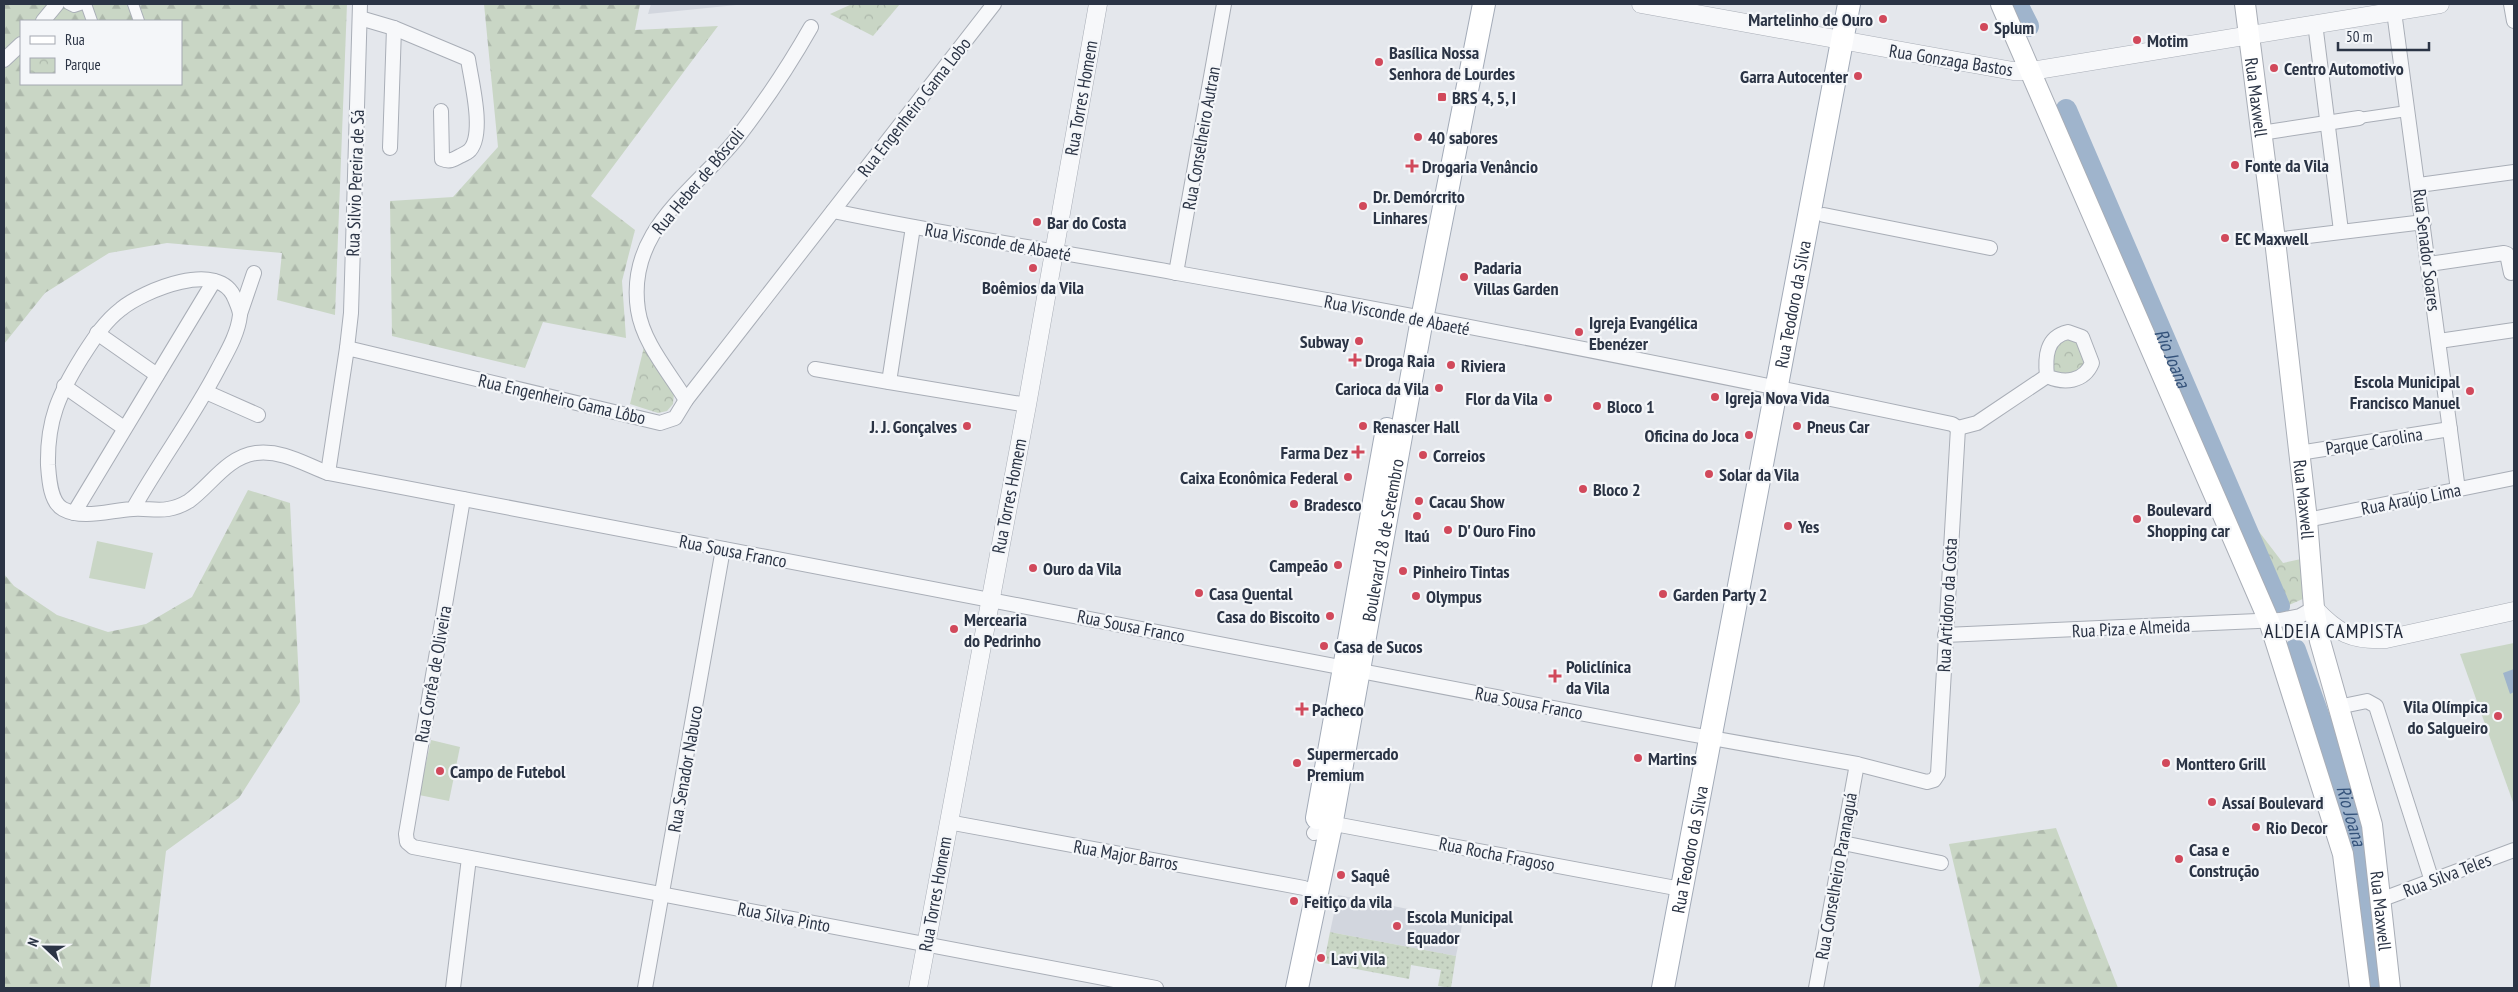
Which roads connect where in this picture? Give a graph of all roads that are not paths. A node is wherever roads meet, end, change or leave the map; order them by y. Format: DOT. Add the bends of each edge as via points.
graph roads {
  1 [pos="57,4"];
  2 [pos="68,4"];
  3 [pos="84,4"];
  4 [pos="133,4"];
  5 [pos="360,4"];
  6 [pos="994,4"];
  7 [pos="1098,4"];
  8 [pos="1224,4"];
  9 [pos="1469,4"];
  10 [pos="1484,4"];
  11 [pos="1641,4"];
  12 [pos="1849,4"];
  13 [pos="2001,4"];
  14 [pos="2245,4"];
  15 [pos="2440,4"];
  16 [pos="2511,4"];
  17 [pos="1659,5"];
  18 [pos="2393,7"];
  19 [pos="360,18"];
  20 [pos="44,20"];
  21 [pos="92,20"];
  22 [pos="139,20"];
  23 [pos="2514,21"];
  24 [pos="2315,23"];
  25 [pos="811,27"];
  26 [pos="394,28"];
  27 [pos="2248,35"];
  28 [pos="1842,42"];
  29 [pos="20,45"];
  30 [pos="4,60"];
  31 [pos="2031,71"];
  32 [pos="2407,110"];
  33 [pos="441,111"];
  34 [pos="2359,118"];
  35 [pos="2328,123"];
  36 [pos="2261,133"];
  37 [pos="390,148"];
  38 [pos="2514,172"];
  39 [pos="2419,185"];
  40 [pos="833,211"];
  41 [pos="1824,215"];
  42 [pos="2424,222"];
  43 [pos="913,228"];
  44 [pos="2341,231"];
  45 [pos="2275,240"];
  46 [pos="1990,248"];
  47 [pos="1053,252"];
  48 [pos="2429,264"];
  49 [pos="254,273"];
  50 [pos="1176,273"];
  51 [pos="2511,273"];
  52 [pos="214,282"];
  53 [pos="240,314"];
  54 [pos="1414,318"];
  55 [pos="2514,330"];
  56 [pos="97,333"];
  57 [pos="2439,341"];
  58 [pos="347,348"];
  59 [pos="815,369"];
  60 [pos="157,375"];
  61 [pos="2048,376"];
  62 [pos="889,382"];
  63 [pos="64,386"];
  64 [pos="1776,388"];
  65 [pos="206,392"];
  66 [pos="686,400"];
  67 [pos="1026,405"];
  68 [pos="258,416"];
  69 [pos="124,428"];
  70 [pos="1958,428"];
  71 [pos="2450,429"];
  72 [pos="2299,453"];
  73 [pos="328,473"];
  74 [pos="2514,478"];
  75 [pos="2458,490"];
  76 [pos="463,499"];
  77 [pos="133,509"];
  78 [pos="74,513"];
  79 [pos="2307,520"];
  80 [pos="723,549"];
  81 [pos="990,599"];
  82 [pos="2314,608"];
  83 [pos="2514,611"];
  84 [pos="2269,621"];
  85 [pos="1945,636"];
  86 [pos="1352,668"];
  87 [pos="2338,707"];
  88 [pos="1709,738"];
  89 [pos="1856,764"];
  90 [pos="1934,780"];
  91 [pos="948,822"];
  92 [pos="1323,829"];
  93 [pos="1842,843"];
  94 [pos="413,847"];
  95 [pos="2514,850"];
  96 [pos="469,858"];
  97 [pos="1940,863"];
  98 [pos="2432,881"];
  99 [pos="1304,888"];
  100 [pos="1681,889"];
  101 [pos="662,894"];
  102 [pos="2380,900"];
  103 [pos="927,945"];
  104 [pos="453,988"];
  105 [pos="645,988"];
  106 [pos="918,988"];
  107 [pos="1156,988"];
  108 [pos="1281,988"];
  109 [pos="1296,988"];
  110 [pos="1663,988"];
  111 [pos="1816,988"];
  112 [pos="2360,988"];
  113 [pos="2390,988"];
  1 -- 20 [label="street"];
  2 -- 3 [label="street" via="74,7"];
  3 -- 21 [label="street"];
  4 -- 22 [label="street"];
  5 -- 19 [label="street, Rua Silvio Pereira de Sá"];
  6 -- 40 [label="street, Rua Engenheiro Gama Lobo"];
  7 -- 47 [label="street, Rua Torres Homem"];
  8 -- 50 [label="street, Rua Conselheiro Autran"];
  9 -- 54 [label="main road, Boulevard 28 de Setembro"];
  10 -- 54 [label="main road, Boulevard 28 de Setembro"];
  11 -- 17 [label="street, Rua Gonzaga Bastos"];
  12 -- 28 [label="main road, Rua Teodoro da Silva"];
  13 -- 31 [label="main road, Rua Maxwell"];
  14 -- 27 [label="main road, Rua Maxwell"];
  15 -- 18 [label="street, Rua Gonzaga Bastos"];
  16 -- 23 [label="street"];
  17 -- 28 [label="street, Rua Gonzaga Bastos"];
  18 -- 24 [label="street, Rua Gonzaga Bastos"];
  18 -- 32 [label="street, Rua Senador Soares"];
  19 -- 26 [label="street"];
  19 -- 58 [label="street, Rua Silvio Pereira de Sá"];
  24 -- 27 [label="street, Rua Gonzaga Bastos"];
  24 -- 35 [label="street"];
  25 -- 66 [label="street, Rua Heber de Bôscoli" via="738,137 653,230 644,251 638,284 638,310 645,335"];
  26 -- 33 [label="street" via="468,59 477,120 474,142 469,150 447,161 442,159"];
  26 -- 37 [label="street"];
  27 -- 31 [label="street, Rua Gonzaga Bastos"];
  27 -- 36 [label="main road, Rua Maxwell"];
  28 -- 31 [label="street, Rua Gonzaga Bastos" via="2001,70"];
  28 -- 64 [label="main road, Rua Teodoro da Silva"];
  29 -- 30 [label="street"];
  31 -- 84 [label="main road, Rua Maxwell"];
  32 -- 34 [label="street"];
  32 -- 39 [label="street, Rua Senador Soares"];
  34 -- 35 [label="street"];
  35 -- 36 [label="street"];
  35 -- 44 [label="street"];
  36 -- 45 [label="main road, Rua Maxwell"];
  38 -- 39 [label="street"];
  39 -- 42 [label="street, Rua Senador Soares"];
  40 -- 43 [label="street, Rua Visconde de Abaeté"];
  40 -- 66 [label="street, Rua Engenheiro Gama Lôbo"];
  41 -- 46 [label="street"];
  42 -- 44 [label="street"];
  42 -- 48 [label="street, Rua Senador Soares"];
  43 -- 47 [label="street, Rua Visconde de Abaeté"];
  43 -- 62 [label="street"];
  44 -- 45 [label="street"];
  45 -- 72 [label="main road, Rua Maxwell"];
  47 -- 50 [label="street, Rua Visconde de Abaeté"];
  47 -- 67 [label="street, Rua Torres Homem"];
  48 -- 51 [label="street" via="2506,253"];
  48 -- 57 [label="street, Rua Senador Soares"];
  49 -- 53 [label="street"];
  50 -- 54 [label="street, Rua Visconde de Abaeté"];
  52 -- 53 [label="street" via="226,286"];
  52 -- 56 [label="street" via="185,280 160,286 120,310"];
  52 -- 60 [label="street"];
  53 -- 65 [label="street" via="232,342"];
  54 -- 64 [label="street, Rua Visconde de Abaeté"];
  54 -- 86 [label="main road, Boulevard 28 de Setembro"];
  55 -- 57 [label="street"];
  56 -- 60 [label="street"];
  56 -- 63 [label="street"];
  57 -- 71 [label="street, Rua Senador Soares"];
  58 -- 66 [label="street, Rua Engenheiro Gama Lôbo" via="660,423 674,418"];
  58 -- 73 [label="street"];
  59 -- 62 [label="street"];
  60 -- 69 [label="street"];
  61 -- 70 [label="street" via="1977,423"];
  62 -- 67 [label="street"];
  63 -- 69 [label="street"];
  63 -- 78 [label="street" via="55,405 48,437 48,468 53,498 61,508"];
  64 -- 70 [label="street, Rua Visconde de Abaeté" via="1952,424"];
  64 -- 88 [label="main road, Rua Teodoro da Silva"];
  65 -- 68 [label="street"];
  65 -- 77 [label="street"];
  67 -- 81 [label="street, Rua Torres Homem"];
  69 -- 78 [label="street"];
  70 -- 85 [label="street, Rua Artidoro da Costa"];
  71 -- 72 [label="street, Parque Carolina"];
  71 -- 75 [label="street, Rua Senador Soares"];
  72 -- 79 [label="main road, Rua Maxwell"];
  73 -- 76 [label="street, Rua Sousa Franco"];
  73 -- 77 [label="street, Rua Sousa Franco" via="293,457 254,453 234,460 188,501 170,509"];
  74 -- 75 [label="street, Rua Araújo Lima"];
  75 -- 79 [label="street, Rua Araújo Lima"];
  76 -- 80 [label="street, Rua Sousa Franco"];
  76 -- 94 [label="street, Rua Corrêa de Oliveira" via="406,834 407,842"];
  77 -- 78 [label="street, Rua Sousa Franco"];
  79 -- 82 [label="main road, Rua Maxwell"];
  80 -- 81 [label="street, Rua Sousa Franco"];
  80 -- 101 [label="street, Rua Senador Nabuco"];
  81 -- 86 [label="street, Rua Sousa Franco"];
  81 -- 91 [label="street, Rua Torres Homem"];
  82 -- 83 [label="street" via="2328,624 2344,634 2370,640"];
  82 -- 84 [label="street, Rua Piza e Almeida" via="2300,616"];
  82 -- 87 [label="main road, Rua Maxwell"];
  84 -- 85 [label="street, Rua Piza e Almeida"];
  84 -- 112 [label="main road, Rua Maxwell" via="2344,854"];
  85 -- 90 [label="street, Rua Artidoro da Costa" via="1938,774"];
  86 -- 88 [label="street, Rua Sousa Franco"];
  86 -- 92 [label="main road, Boulevard 28 de Setembro"];
  87 -- 98 [label="street" via="2367,700 2376,706"];
  87 -- 102 [label="main road, Rua Maxwell" via="2372,825"];
  88 -- 89 [label="street, Rua Sousa Franco"];
  88 -- 100 [label="main road, Rua Teodoro da Silva"];
  89 -- 90 [label="street, Rua Sousa Franco" via="1928,782"];
  89 -- 93 [label="street, Rua Conselheiro Paranaguá"];
  91 -- 99 [label="street, Rua Major Barros"];
  91 -- 103 [label="street, Rua Torres Homem"];
  92 -- 99 [label="main road, Boulevard 28 de Setembro"];
  92 -- 100 [label="street, Rua Rocha Fragoso" via="1340,825"];
  92 -- 109 [label="main road, Boulevard 28 de Setembro"];
  93 -- 97 [label="street"];
  93 -- 111 [label="street, Rua Conselheiro Paranaguá"];
  94 -- 96 [label="street, Rua Silva Pinto"];
  95 -- 98 [label="street, Rua Silva Teles"];
  96 -- 101 [label="street, Rua Silva Pinto"];
  96 -- 104 [label="street"];
  98 -- 102 [label="street, Rua Silva Teles"];
  99 -- 108 [label="main road, Boulevard 28 de Setembro"];
  100 -- 110 [label="main road, Rua Teodoro da Silva"];
  101 -- 103 [label="street, Rua Silva Pinto"];
  101 -- 105 [label="street, Rua Senador Nabuco"];
  102 -- 113 [label="main road, Rua Maxwell"];
  103 -- 106 [label="street, Rua Torres Homem"];
  103 -- 107 [label="street, Rua Silva Pinto"];
}
